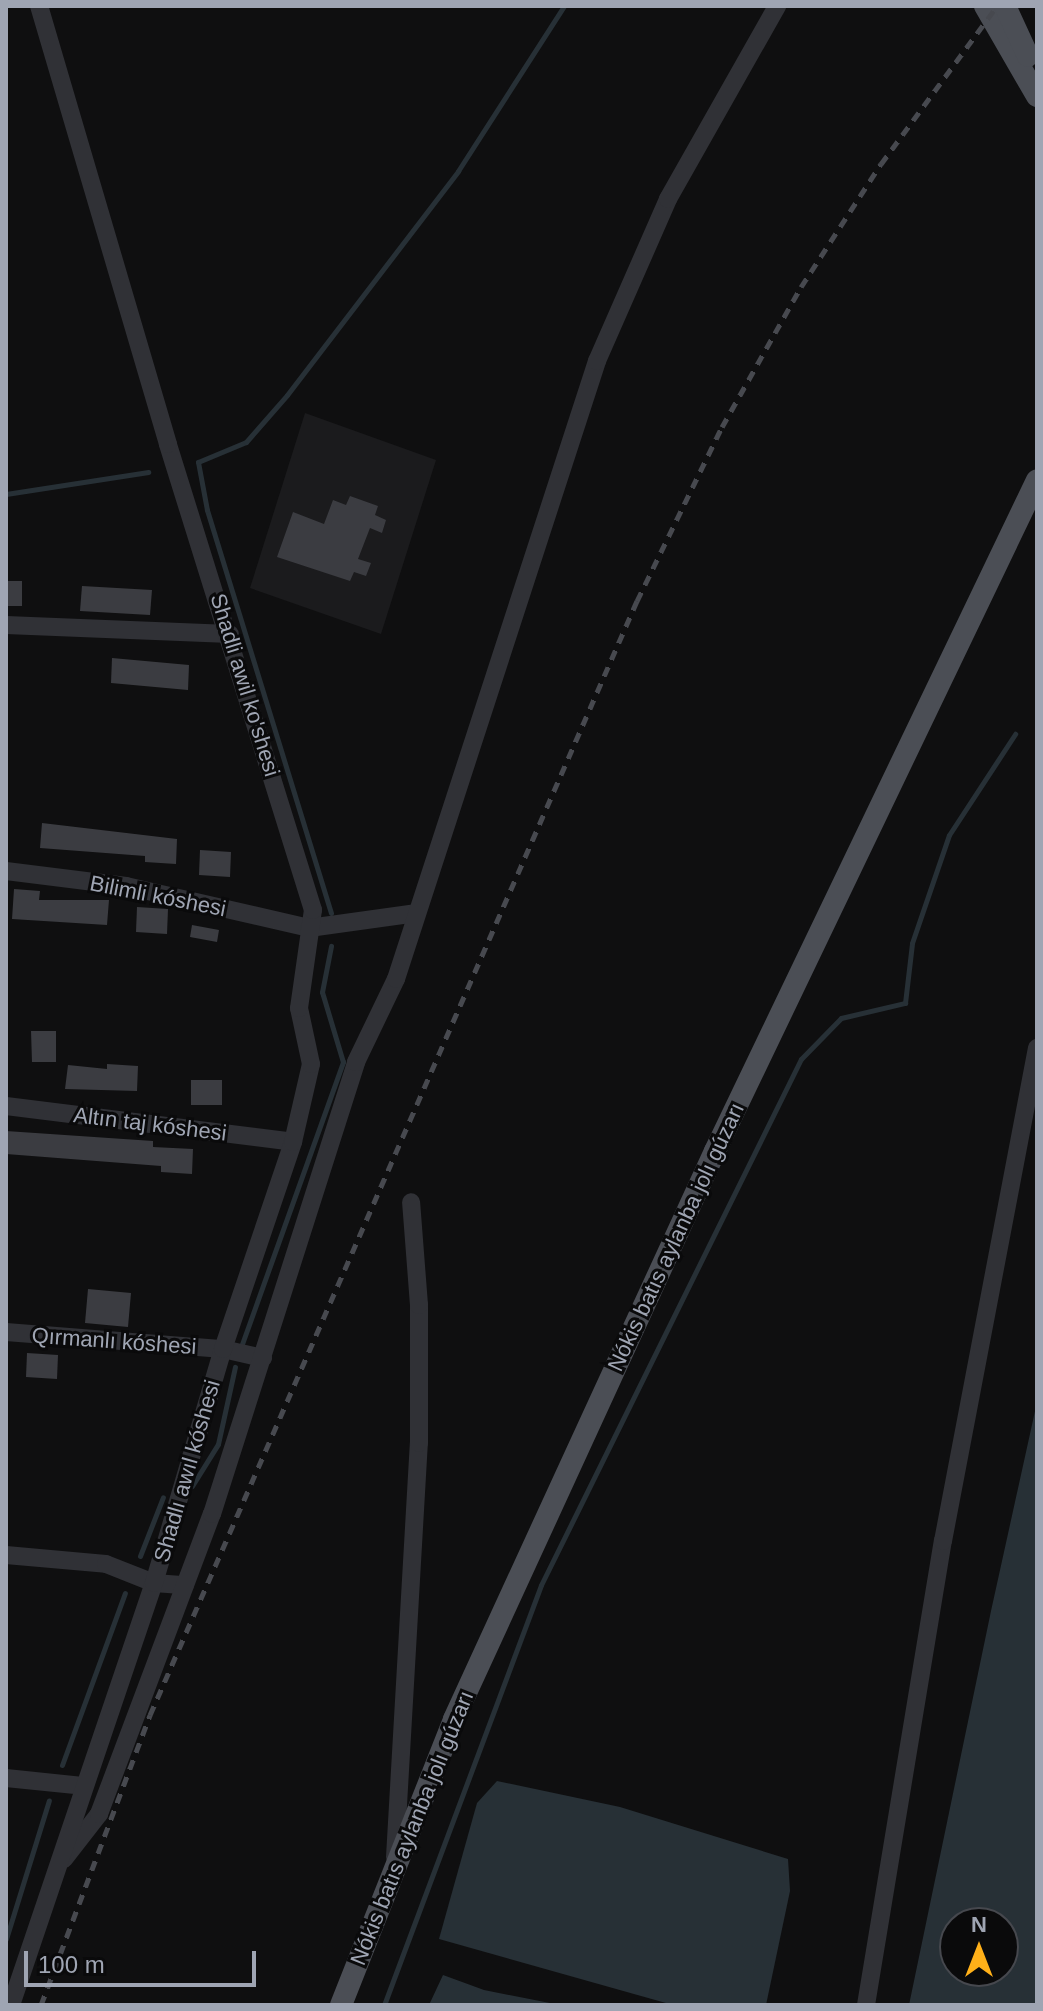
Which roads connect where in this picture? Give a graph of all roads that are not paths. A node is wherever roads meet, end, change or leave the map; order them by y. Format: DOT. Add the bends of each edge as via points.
graph roads {
  1 [pos="39,6"];
  2 [pos="777,6"];
  3 [pos="985,6"];
  4 [pos="1005,6"];
  5 [pos="1037,84"];
  6 [pos="1037,96"];
  7 [pos="1037,480"];
  8 [pos="6,625"];
  9 [pos="230,634"];
  10 [pos="6,871"];
  11 [pos="417,913"];
  12 [pos="309,928"];
  13 [pos="1037,1048"];
  14 [pos="6,1106"];
  15 [pos="293,1142"];
  16 [pos="411,1202"];
  17 [pos="6,1332"];
  18 [pos="223,1349"];
  19 [pos="263,1358"];
  20 [pos="6,1555"];
  21 [pos="154,1583"];
  22 [pos="185,1585"];
  23 [pos="6,1778"];
  24 [pos="83,1786"];
  25 [pos="395,1864"];
  26 [pos="57,1867"];
  27 [pos="11,2005"];
  28 [pos="341,2005"];
  29 [pos="866,2005"];
  1 -- 9 [label="street, Shadli awil ko'shesi" via="168,444"];
  2 -- 11 [label="street" via="668,199 597,361"];
  3 -- 6 [label="main road"];
  4 -- 5 [label="main road"];
  7 -- 25 [label="main road, Nókis batıs aylanba jolı gúzarı" via="708,1166 454,1719"];
  8 -- 9 [label="street"];
  9 -- 12 [label="street, Shadli awil ko'shesi" via="313,910"];
  10 -- 12 [label="street, Bilimli kóshesi" via="126,886"];
  11 -- 12 [label="street"];
  11 -- 19 [label="street" via="396,979 356,1062"];
  12 -- 15 [label="street, Shadlı awıl kóshesi" via="299,1008 311,1064"];
  13 -- 29 [label="street" via="943,1541"];
  14 -- 15 [label="street, Altın taj kóshesi"];
  15 -- 18 [label="street, Shadlı awıl kóshesi"];
  16 -- 25 [label="street" via="419,1305 419,1443"];
  17 -- 18 [label="street, Qırmanlı kóshesi"];
  18 -- 19 [label="street, Qırmanlı kóshesi"];
  18 -- 21 [label="street, Shadlı awıl kóshesi"];
  19 -- 22 [label="street"];
  20 -- 21 [label="street" via="106,1564"];
  21 -- 22 [label="street"];
  21 -- 24 [label="street, Shadlı awıl kóshesi"];
  22 -- 26 [label="street" via="99,1814"];
  23 -- 24 [label="street"];
  24 -- 26 [label="street, Shadlı awıl kóshesi"];
  25 -- 28 [label="main road, Nókis batıs aylanba jolı gúzarı"];
  26 -- 27 [label="street, Shadlı awıl kóshesi"];
}
